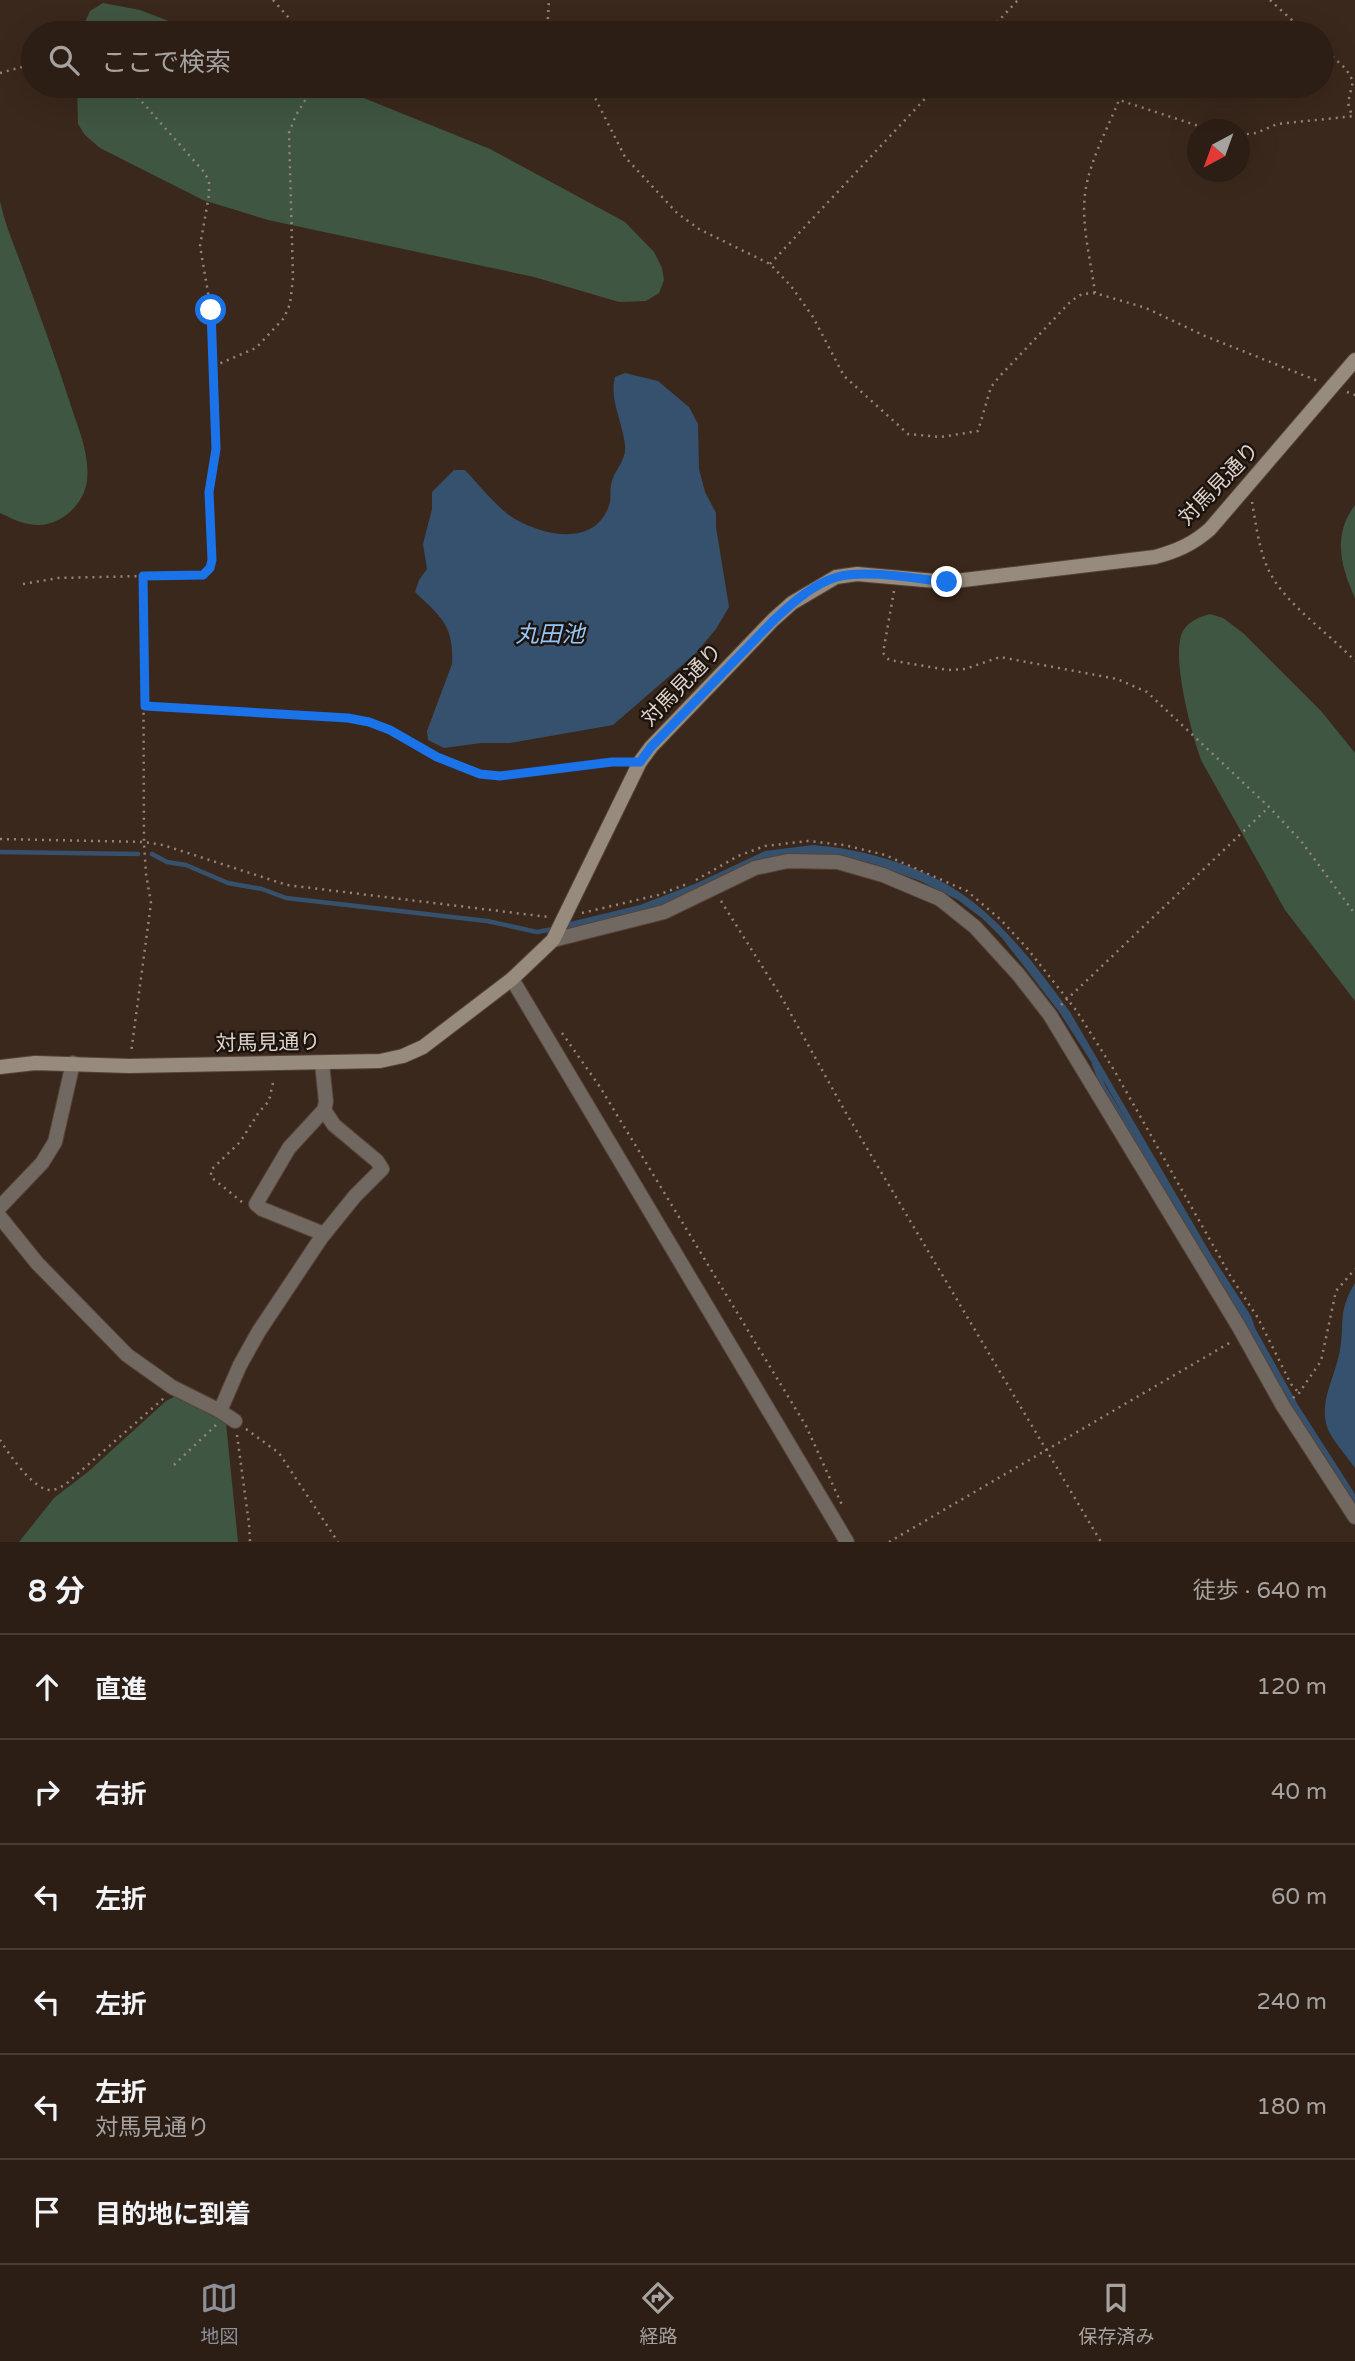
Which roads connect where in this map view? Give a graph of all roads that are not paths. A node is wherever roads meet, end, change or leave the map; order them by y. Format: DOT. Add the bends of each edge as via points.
graph roads {
  1 [pos="1355,360"];
  2 [pos="554,940"];
  3 [pos="512,979"];
  4 [pos="73,1063"];
  5 [pos="322,1063"];
  6 [pos="0,1067"];
  7 [pos="324,1110"];
  8 [pos="0,1208"];
  9 [pos="0,1217"];
  10 [pos="324,1234"];
  11 [pos="1355,1517"];
  12 [pos="847,1542"];
  1 -- 2 [label="street, 対馬見通り" via="1210,529 1178,551 979,580 947,582 857,573 836,577 792,603 640,762"];
  2 -- 3 [label="street, 対馬見通り"];
  2 -- 11 [label="street" via="664,912 755,868 788,861 838,862 940,898 975,928 1050,1016 1283,1406"];
  3 -- 5 [label="street, 対馬見通り" via="423,1047 403,1056"];
  3 -- 12 [label="street"];
  4 -- 5 [label="street, 対馬見通り"];
  4 -- 6 [label="street, 対馬見通り"];
  4 -- 8 [label="street" via="55,1142"];
  5 -- 7 [label="street"];
  7 -- 10 [label="street" via="382,1169"];
  7 -- 10 [label="street" via="289,1147 257,1199 257,1206"];
  9 -- 10 [label="street" via="113,1342 172,1387 226,1415 240,1364"];
}
